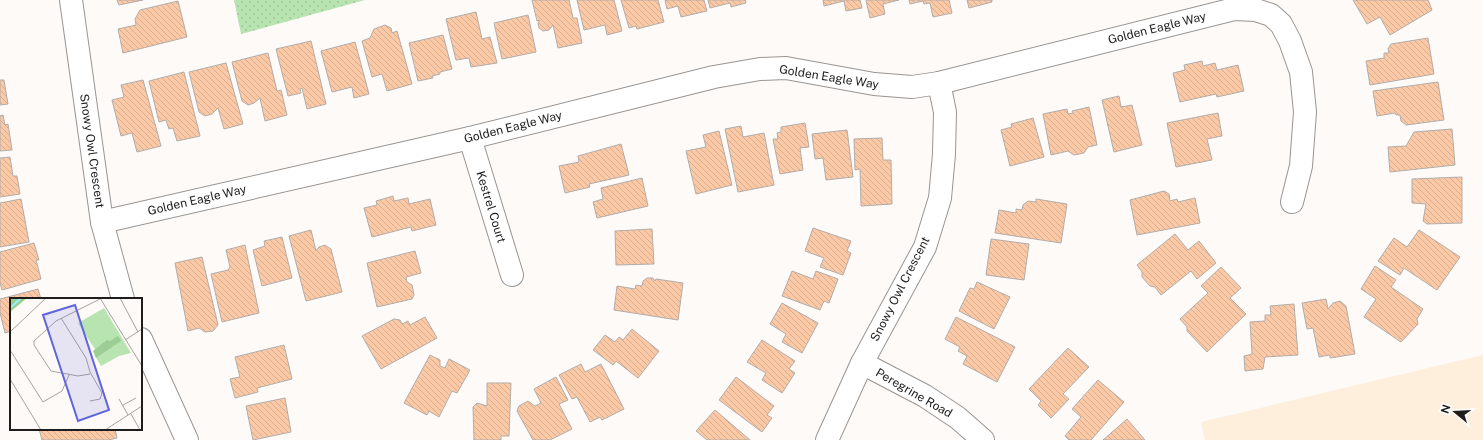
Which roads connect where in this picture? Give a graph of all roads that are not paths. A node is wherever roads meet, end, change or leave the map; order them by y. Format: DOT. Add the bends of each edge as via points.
graph roads {
  1 [pos="71,0"];
  2 [pos="939,83"];
  3 [pos="470,138"];
  4 [pos="1292,202"];
  5 [pos="102,222"];
  6 [pos="512,276"];
  7 [pos="123,298"];
  8 [pos="142,341"];
  9 [pos="862,363"];
  10 [pos="187,440"];
  11 [pos="827,440"];
  12 [pos="982,440"];
  1 -- 5 [label="street, Snowy Owl Crescent"];
  2 -- 3 [label="street, Golden Eagle Way" via="912,87 874,84 786,68 760,69 714,77"];
  2 -- 4 [label="street, Golden Eagle Way" via="1234,9 1256,10 1271,15 1281,24 1290,41 1301,72 1305,112 1302,166"];
  2 -- 9 [label="street, Snowy Owl Crescent" via="945,112 940,198 925,246"];
  3 -- 5 [label="street, Golden Eagle Way"];
  3 -- 6 [label="street, Kestrel Court"];
  5 -- 7 [label="street, Snowy Owl Crescent"];
  8 -- 10 [label="street"];
  9 -- 11 [label="street, Snowy Owl Crescent"];
  9 -- 12 [label="street, Peregrine Road" via="925,396 958,418"];
}
